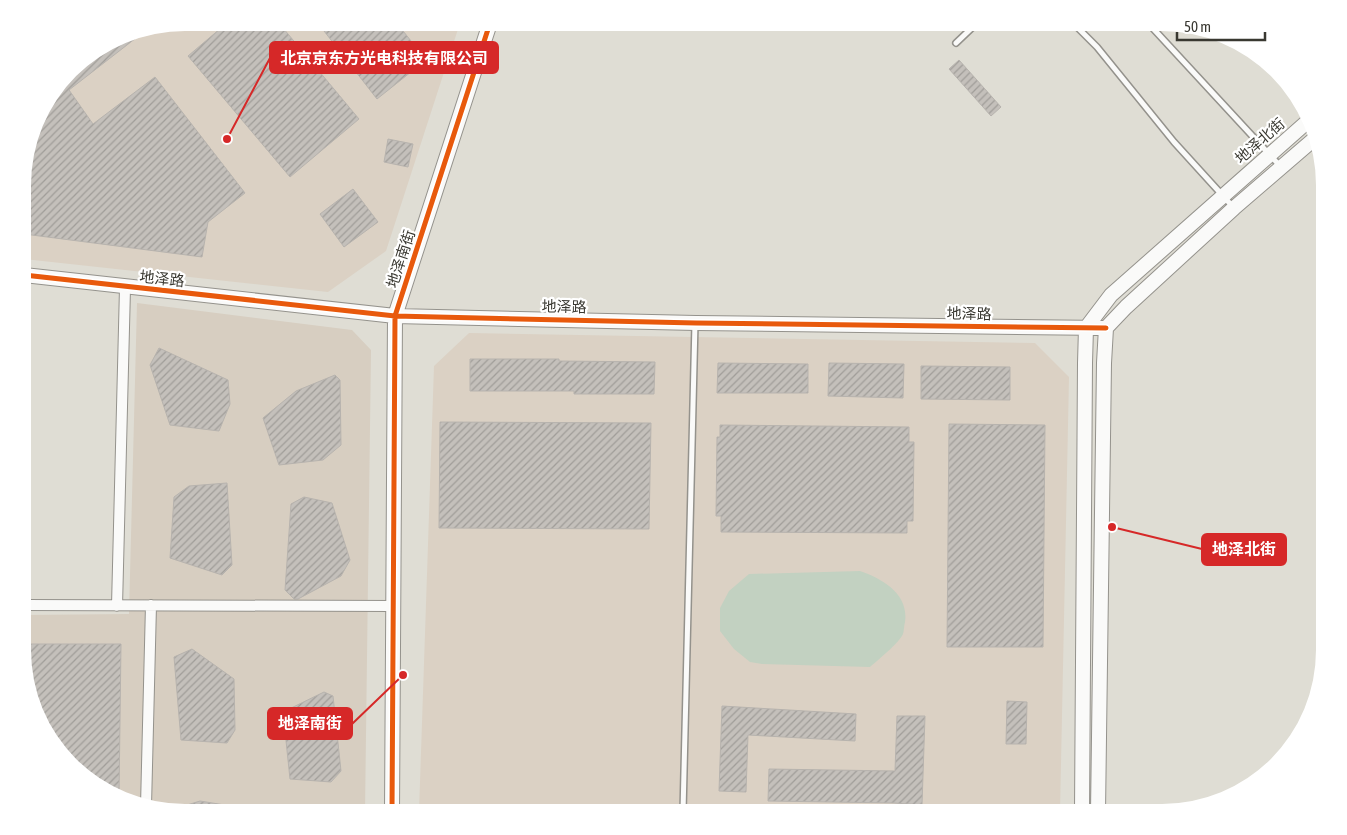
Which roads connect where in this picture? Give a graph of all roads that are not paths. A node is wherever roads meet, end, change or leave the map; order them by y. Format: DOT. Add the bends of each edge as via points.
graph roads {
  1 [pos="967,31"];
  2 [pos="1082,31"];
  3 [pos="1156,31"];
  4 [pos="487,32"];
  5 [pos="956,42"];
  6 [pos="1303,125"];
  7 [pos="1309,144"];
  8 [pos="1270,155"];
  9 [pos="1281,167"];
  10 [pos="1223,196"];
  11 [pos="1234,208"];
  12 [pos="31,276"];
  13 [pos="125,288"];
  14 [pos="395,316"];
  15 [pos="696,323"];
  16 [pos="1086,328"];
  17 [pos="1106,328"];
  18 [pos="31,606"];
  19 [pos="117,606"];
  20 [pos="151,606"];
  21 [pos="393,606"];
  22 [pos="146,799"];
  23 [pos="683,803"];
  24 [pos="1082,803"];
  25 [pos="1098,803"];
  26 [pos="392,804"];
  1 -- 5 [label="lane"];
  2 -- 10 [label="lane"];
  3 -- 8 [label="lane"];
  4 -- 14 [label="street, 地泽南街"];
  6 -- 8 [label="street, 地泽北街"];
  7 -- 9 [label="street"];
  8 -- 9 [label="lane"];
  8 -- 10 [label="street, 地泽北街"];
  9 -- 11 [label="street"];
  10 -- 11 [label="lane"];
  10 -- 16 [label="street, 地泽北街" via="1111,295"];
  11 -- 17 [label="street"];
  12 -- 13 [label="street, 地泽路"];
  13 -- 14 [label="street, 地泽路"];
  13 -- 19 [label="street"];
  14 -- 15 [label="street, 地泽路"];
  14 -- 21 [label="street, 地泽南街"];
  15 -- 16 [label="street, 地泽路"];
  15 -- 23 [label="lane"];
  16 -- 17 [label="street, 地泽路"];
  16 -- 24 [label="street"];
  17 -- 25 [label="street"];
  18 -- 19 [label="street"];
  19 -- 20 [label="street"];
  20 -- 21 [label="street"];
  20 -- 22 [label="street"];
  21 -- 26 [label="street, 地泽南街"];
}
